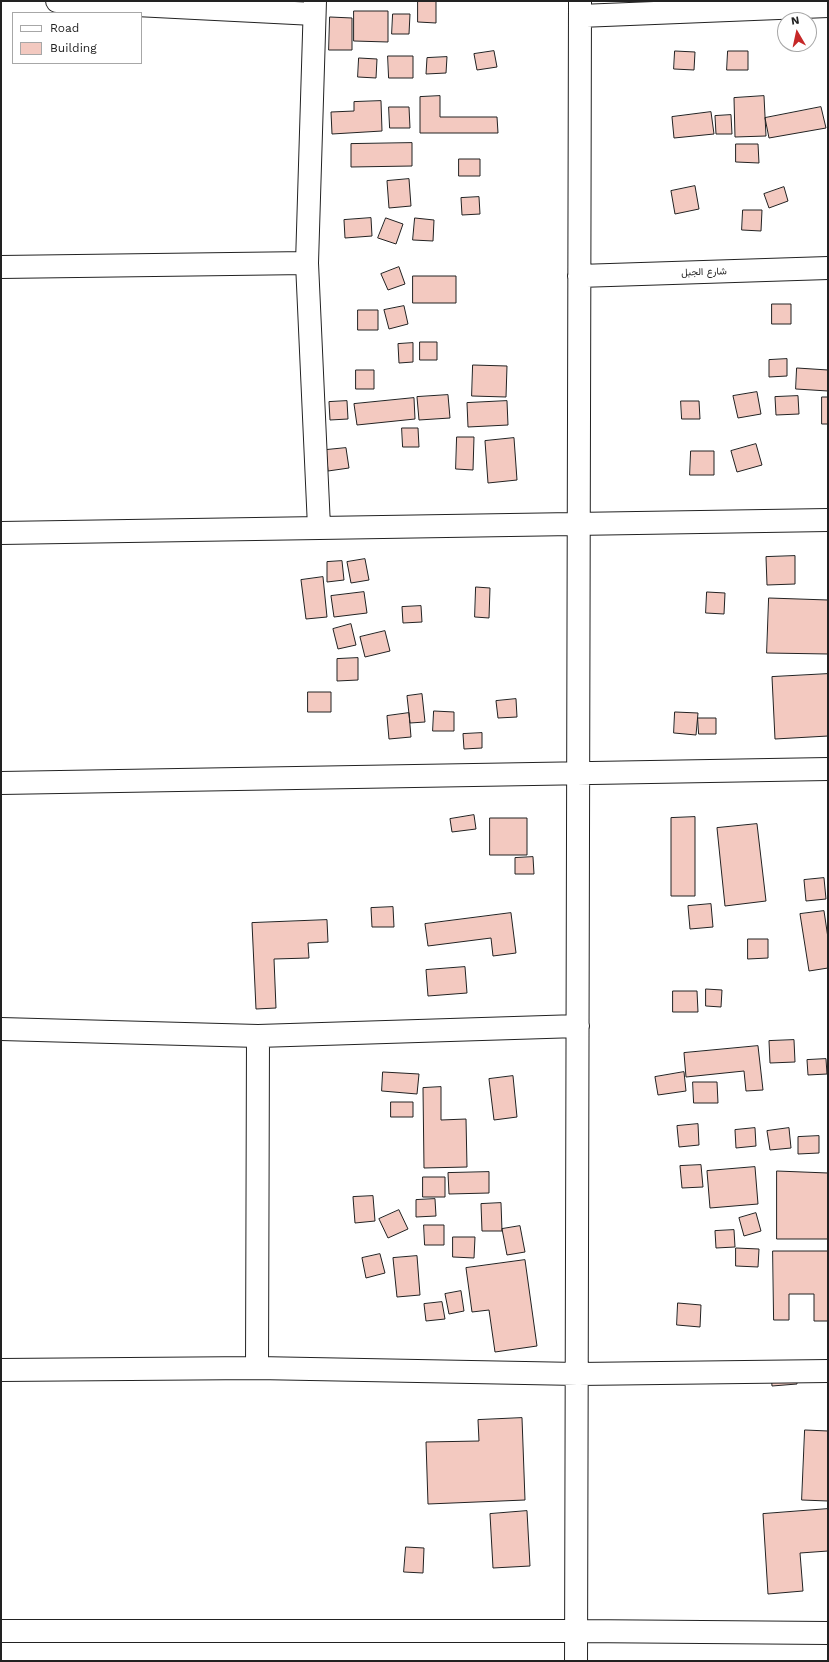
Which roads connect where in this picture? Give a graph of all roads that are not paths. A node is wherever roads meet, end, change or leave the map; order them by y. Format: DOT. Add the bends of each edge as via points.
graph roads {
  1 [pos="57,1"];
  2 [pos="828,6"];
  3 [pos="314,8"];
  4 [pos="580,9"];
  5 [pos="307,263"];
  6 [pos="1,267"];
  7 [pos="828,268"];
  8 [pos="579,276"];
  9 [pos="828,520"];
  10 [pos="579,525"];
  11 [pos="319,527"];
  12 [pos="1,533"];
  13 [pos="828,769"];
  14 [pos="578,772"];
  15 [pos="1,783"];
  16 [pos="578,1026"];
  17 [pos="1,1029"];
  18 [pos="258,1036"];
  19 [pos="257,1368"];
  20 [pos="1,1370"];
  21 [pos="828,1371"];
  22 [pos="578,1374"];
  23 [pos="577,1630"];
  24 [pos="1,1631"];
  25 [pos="828,1633"];
  26 [pos="576,1661"];
  1 -- 3 [label="street"];
  2 -- 4 [label="street"];
  3 -- 5 [label="street"];
  4 -- 8 [label="street"];
  5 -- 6 [label="street"];
  5 -- 11 [label="street"];
  7 -- 8 [label="street, شارع الجبل"];
  8 -- 10 [label="street"];
  9 -- 10 [label="street"];
  10 -- 11 [label="street"];
  10 -- 14 [label="street"];
  11 -- 12 [label="street"];
  13 -- 14 [label="street"];
  14 -- 15 [label="street"];
  14 -- 16 [label="street"];
  16 -- 18 [label="street"];
  16 -- 22 [label="street"];
  17 -- 18 [label="street"];
  18 -- 19 [label="street"];
  19 -- 20 [label="street"];
  19 -- 22 [label="street"];
  21 -- 22 [label="street"];
  22 -- 23 [label="street"];
  23 -- 24 [label="street"];
  23 -- 25 [label="street"];
  23 -- 26 [label="street"];
}
